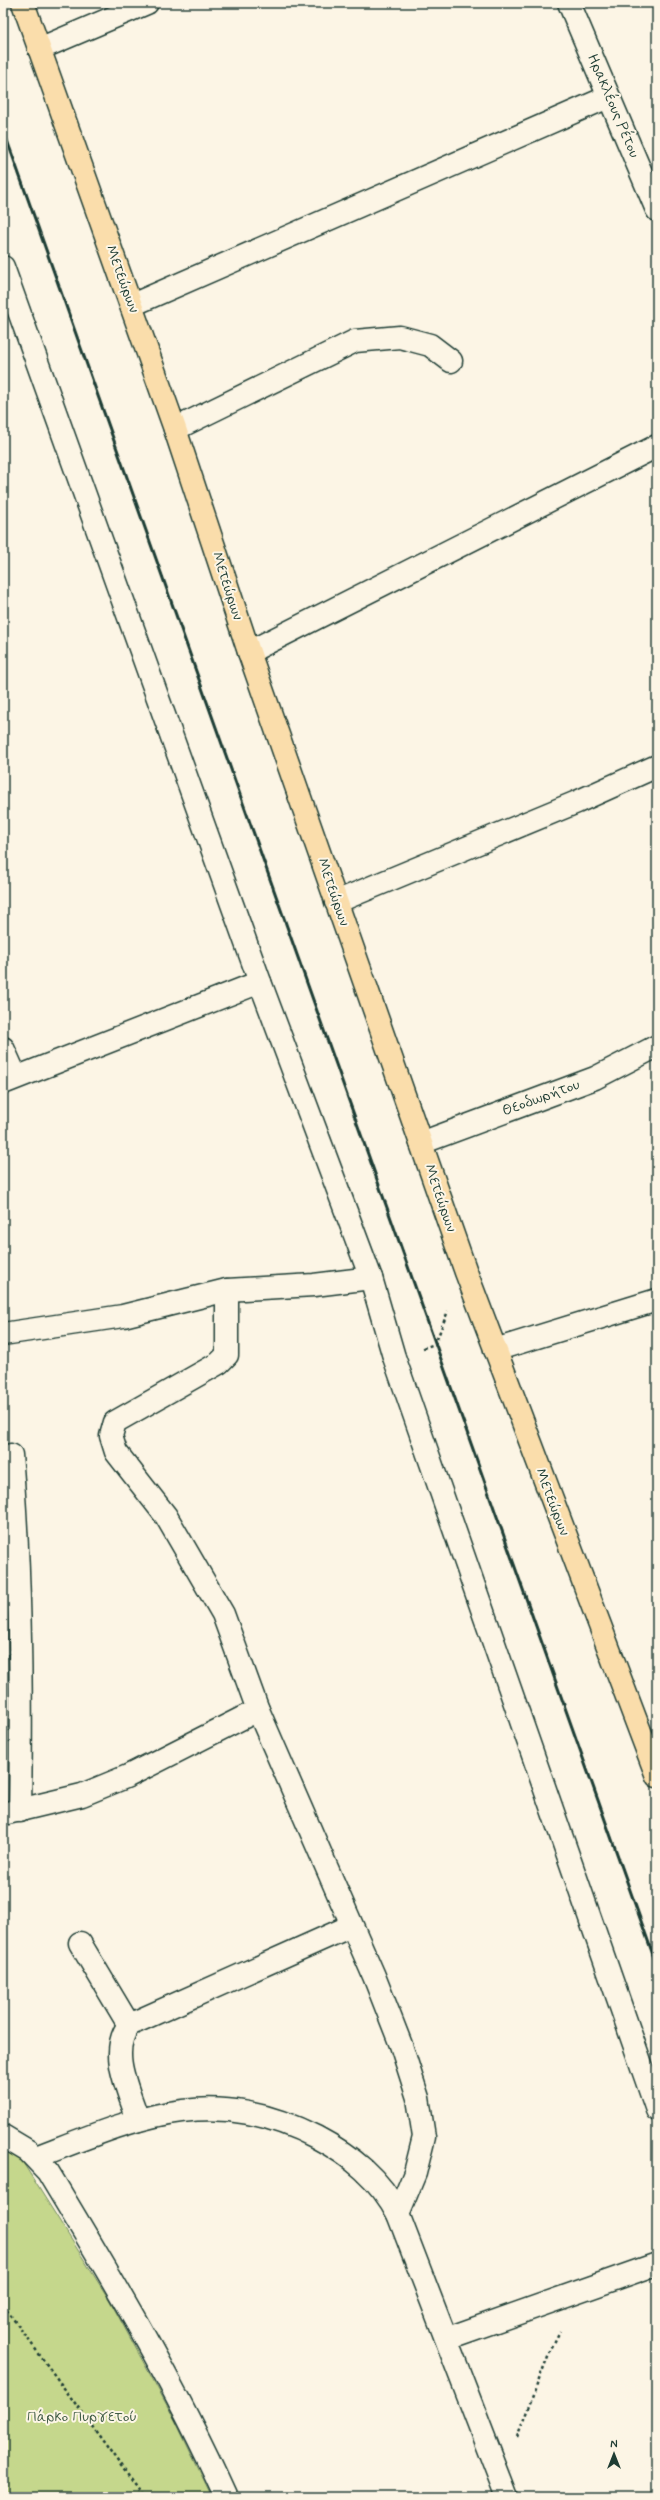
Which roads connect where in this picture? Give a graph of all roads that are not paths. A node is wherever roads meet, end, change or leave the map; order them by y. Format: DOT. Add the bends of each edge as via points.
graph roads {
  1 [pos="23,3"];
  2 [pos="147,3"];
  3 [pos="569,3"];
  4 [pos="39,49"];
  5 [pos="608,97"];
  6 [pos="657,210"];
  7 [pos="3,267"];
  8 [pos="132,305"];
  9 [pos="451,361"];
  10 [pos="175,429"];
  11 [pos="657,446"];
  12 [pos="250,652"];
  13 [pos="657,766"];
  14 [pos="336,902"];
  15 [pos="260,982"];
  16 [pos="657,1046"];
  17 [pos="3,1048"];
  18 [pos="9,1080"];
  19 [pos="421,1143"];
  20 [pos="371,1278"];
  21 [pos="227,1290"];
  22 [pos="657,1300"];
  23 [pos="3,1334"];
  24 [pos="495,1350"];
  25 [pos="11,1455"];
  26 [pos="258,1710"];
  27 [pos="657,1776"];
  28 [pos="11,1813"];
  29 [pos="351,1926"];
  30 [pos="80,1943"];
  31 [pos="129,2025"];
  32 [pos="657,2110"];
  33 [pos="138,2120"];
  34 [pos="3,2136"];
  35 [pos="36,2157"];
  36 [pos="398,2214"];
  37 [pos="657,2264"];
  38 [pos="448,2338"];
  39 [pos="226,2497"];
  40 [pos="507,2497"];
  1 -- 4 [label="main road, Μετεώρων"];
  2 -- 4 [label="street"];
  3 -- 5 [label="street, Ηρακλέους Ρέτου"];
  4 -- 8 [label="main road, Μετεώρων"];
  5 -- 6 [label="street, Ηρακλέους Ρέτου"];
  5 -- 8 [label="street"];
  7 -- 15 [label="street"];
  8 -- 10 [label="main road, Μετεώρων"];
  9 -- 10 [label="street" via="430,345 400,337 355,341"];
  10 -- 12 [label="main road, Μετεώρων"];
  11 -- 12 [label="street"];
  12 -- 14 [label="main road, Μετεώρων"];
  13 -- 14 [label="street"];
  14 -- 19 [label="main road, Μετεώρων"];
  15 -- 18 [label="street"];
  15 -- 20 [label="street"];
  16 -- 19 [label="street, Θεοδωρήτου" via="595,1078"];
  17 -- 18 [label="street"];
  19 -- 24 [label="main road, Μετεώρων"];
  20 -- 21 [label="street" via="314,1286"];
  20 -- 32 [label="street" via="394,1357"];
  21 -- 23 [label="street" via="123,1316"];
  21 -- 26 [label="street" via="227,1355 219,1363 115,1422 111,1436 116,1452 166,1516 223,1614"];
  22 -- 24 [label="street"];
  24 -- 27 [label="main road, Μετεώρων"];
  25 -- 28 [label="street" via="21,1650"];
  26 -- 28 [label="street" via="128,1776 82,1795"];
  26 -- 29 [label="street"];
  29 -- 31 [label="street"];
  29 -- 36 [label="street" via="401,2045 424,2123 424,2137 415,2173"];
  30 -- 31 [label="street"];
  31 -- 33 [label="street" via="123,2032 119,2049"];
  33 -- 35 [label="street"];
  33 -- 36 [label="street" via="160,2113 202,2108 225,2109 270,2117 300,2129 347,2155 382,2186"];
  34 -- 35 [label="street"];
  35 -- 39 [label="street" via="48,2172 146,2336 194,2426"];
  36 -- 38 [label="street"];
  37 -- 38 [label="street"];
  38 -- 40 [label="street"];
}
